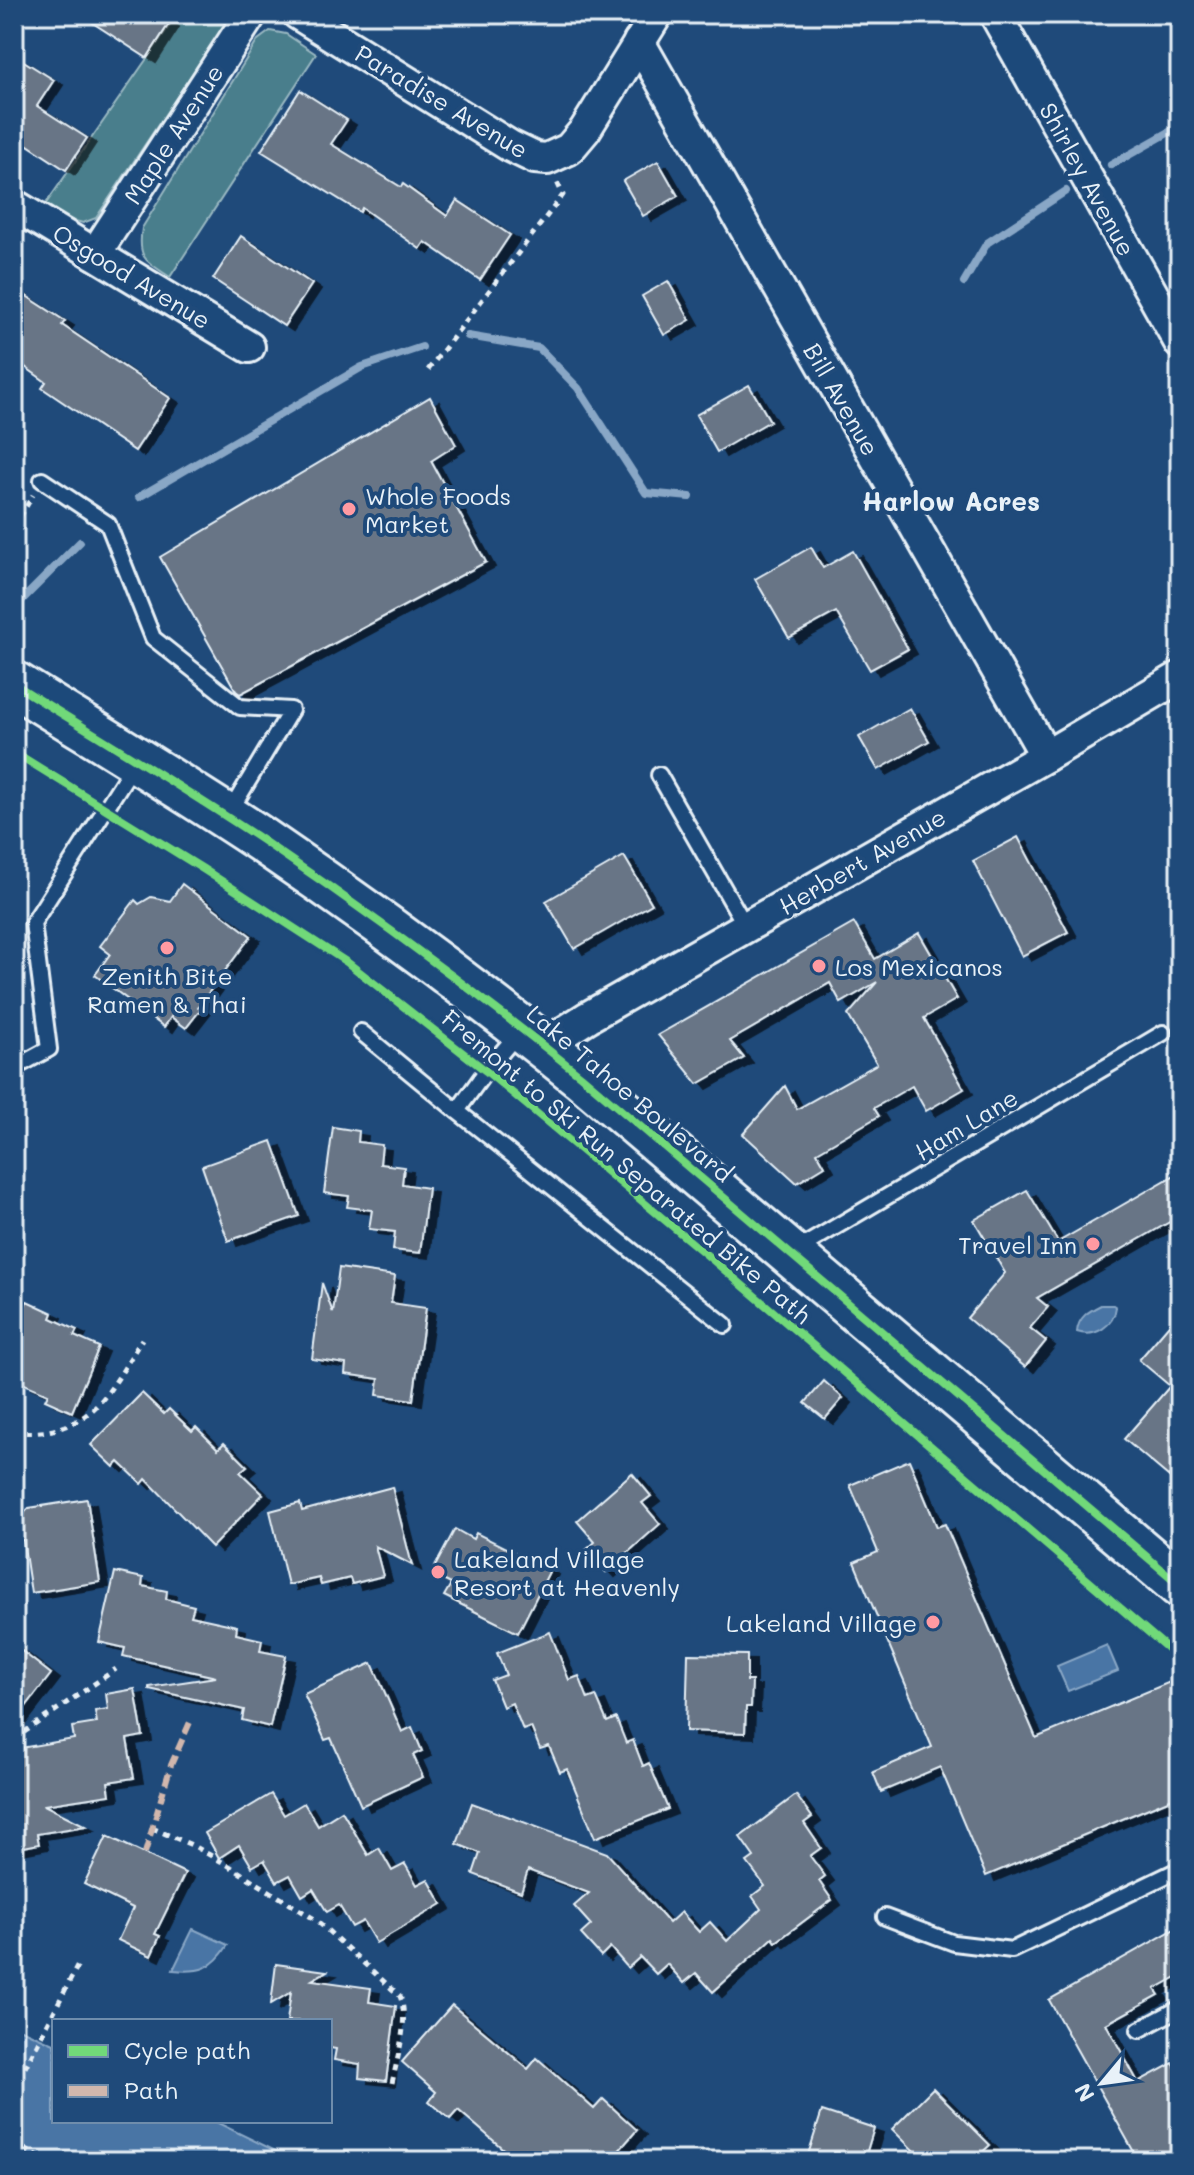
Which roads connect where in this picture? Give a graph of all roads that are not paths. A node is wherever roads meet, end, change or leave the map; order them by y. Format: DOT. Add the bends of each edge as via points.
graph roads {
  1 [pos="251,14"];
  2 [pos="298,14"];
  3 [pos="657,14"];
  4 [pos="995,14"];
  5 [pos="639,42"];
  6 [pos="14,205"];
  7 [pos="95,254"];
  8 [pos="1180,343"];
  9 [pos="249,347"];
  10 [pos="42,480"];
  11 [pos="1180,677"];
  12 [pos="14,684"];
  13 [pos="1046,756"];
  14 [pos="137,760"];
  15 [pos="659,775"];
  16 [pos="226,817"];
  17 [pos="746,927"];
  18 [pos="361,1032"];
  19 [pos="1163,1033"];
  20 [pos="533,1037"];
  21 [pos="14,1068"];
  22 [pos="457,1111"];
  23 [pos="791,1253"];
  24 [pos="725,1325"];
  25 [pos="1180,1585"];
  26 [pos="1180,1869"];
  27 [pos="885,1917"];
  28 [pos="1180,2008"];
  29 [pos="1139,2030"];
  1 -- 7 [label="street, Maple Avenue"];
  2 -- 5 [label="street, Paradise Avenue" via="510,146 547,159 569,149 585,130"];
  3 -- 5 [label="street"];
  4 -- 8 [label="street, Shirley Avenue"];
  5 -- 13 [label="street, Bill Avenue"];
  6 -- 7 [label="street, Osgood Avenue"];
  7 -- 9 [label="street, Osgood Avenue"];
  10 -- 16 [label="lane" via="108,524 153,638 240,707 291,710"];
  11 -- 13 [label="street, Herbert Avenue"];
  12 -- 14 [label="highway, Lake Tahoe Boulevard"];
  13 -- 17 [label="street, Herbert Avenue"];
  14 -- 16 [label="highway, Lake Tahoe Boulevard"];
  14 -- 21 [label="lane" via="33,923 49,1049"];
  15 -- 17 [label="lane"];
  16 -- 20 [label="highway, Lake Tahoe Boulevard" via="356,905"];
  17 -- 20 [label="street, Herbert Avenue" via="588,1017"];
  18 -- 22 [label="lane"];
  19 -- 23 [label="lane, Ham Lane"];
  20 -- 22 [label="lane" via="486,1071"];
  20 -- 23 [label="highway, Lake Tahoe Boulevard"];
  22 -- 24 [label="lane"];
  23 -- 25 [label="highway, Lake Tahoe Boulevard"];
  26 -- 27 [label="lane" via="1012,1950 954,1943"];
  28 -- 29 [label="lane"];
}
